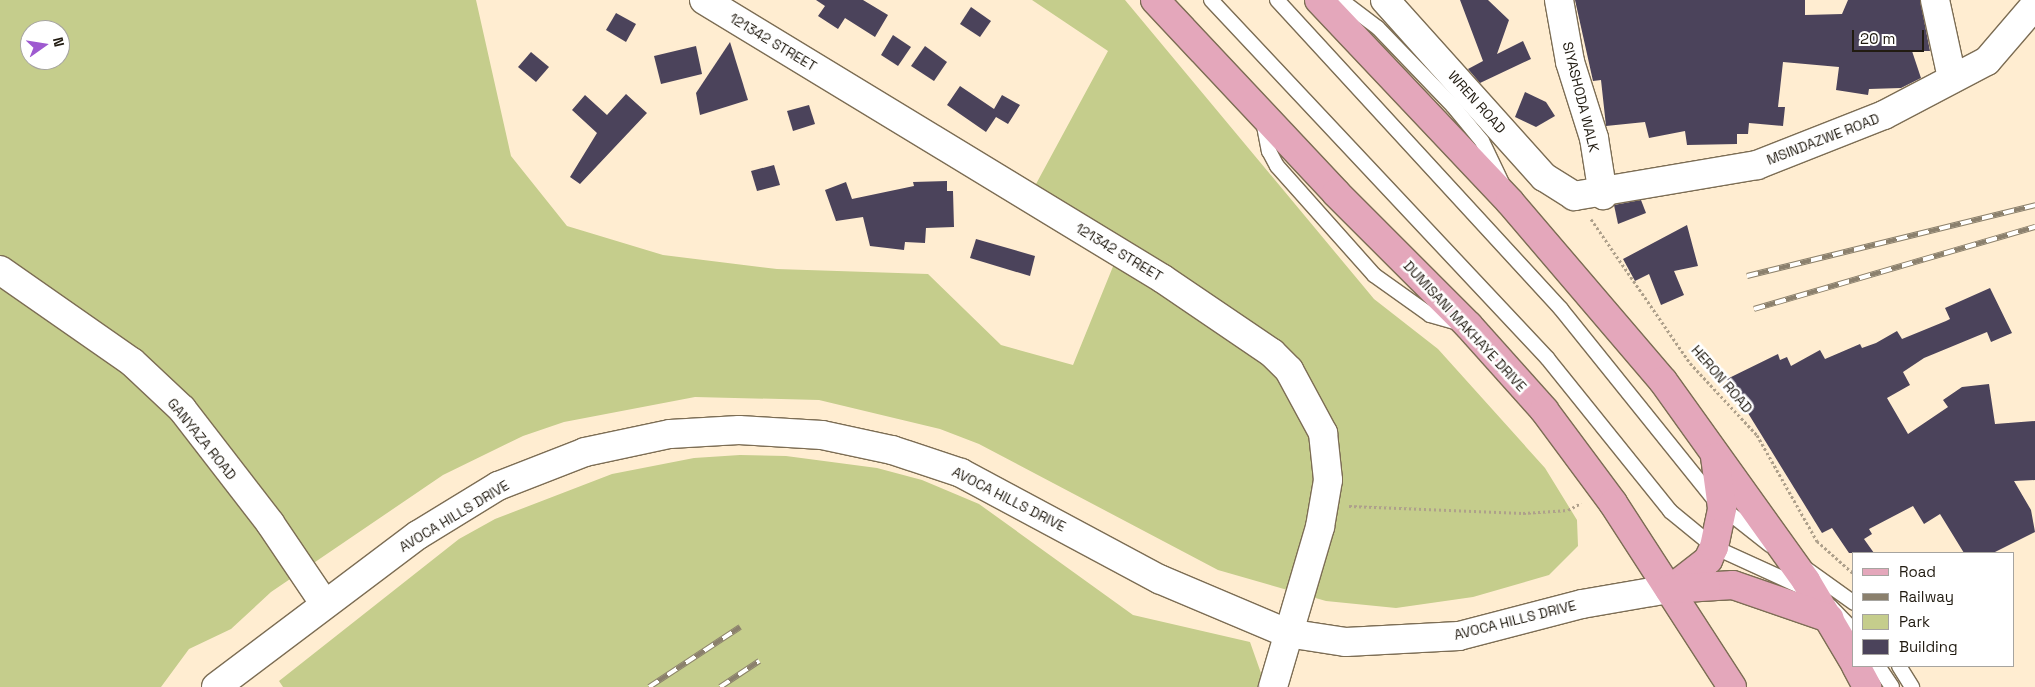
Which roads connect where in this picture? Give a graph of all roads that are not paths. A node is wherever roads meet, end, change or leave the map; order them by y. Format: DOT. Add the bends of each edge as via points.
graph roads {
  1 [pos="704,0"];
  2 [pos="1154,0"];
  3 [pos="1211,0"];
  4 [pos="1277,0"];
  5 [pos="1319,0"];
  6 [pos="1341,0"];
  7 [pos="1385,0"];
  8 [pos="1559,0"];
  9 [pos="1935,0"];
  10 [pos="2035,6"];
  11 [pos="1952,78"];
  12 [pos="1603,195"];
  13 [pos="1574,196"];
  14 [pos="1510,202"];
  15 [pos="0,270"];
  16 [pos="1713,449"];
  17 [pos="1722,508"];
  18 [pos="1714,547"];
  19 [pos="1791,559"];
  20 [pos="1670,589"];
  21 [pos="1852,602"];
  22 [pos="324,603"];
  23 [pos="1822,607"];
  24 [pos="1852,630"];
  25 [pos="1287,633"];
  26 [pos="1852,659"];
  27 [pos="1857,667"];
  28 [pos="1879,667"];
  29 [pos="1900,667"];
  30 [pos="216,687"];
  31 [pos="1273,687"];
  32 [pos="1732,687"];
  33 [pos="1867,687"];
  34 [pos="1892,687"];
  35 [pos="1912,687"];
  1 -- 25 [label="street, 121342 STREET" via="1163,279 1272,353 1304,389 1323,433 1326,504"];
  2 -- 20 [label="main road, DUMISANI MAKHAYE DRIVE" via="1336,193 1470,326 1581,457"];
  3 -- 18 [label="lane" via="1548,359 1670,510"];
  4 -- 17 [label="lane" via="1561,309"];
  5 -- 14 [label="main road"];
  6 -- 14 [label="lane" via="1378,28 1459,113 1495,164"];
  7 -- 13 [label="street, WREN ROAD" via="1544,177"];
  8 -- 12 [label="street, SIYASHODA WALK" via="1570,62 1594,138"];
  9 -- 11 [label="street"];
  10 -- 11 [label="street, MSINDAZWE ROAD" via="1988,61"];
  11 -- 12 [label="street, MSINDAZWE ROAD" via="1884,115 1757,165"];
  12 -- 13 [label="street, MSINDAZWE ROAD"];
  14 -- 16 [label="main road" via="1663,381"];
  15 -- 22 [label="street, GANYAZA ROAD" via="132,362 182,409 270,524"];
  16 -- 17 [label="main road" via="1720,473"];
  16 -- 19 [label="main road"];
  17 -- 18 [label="main road"];
  17 -- 19 [label="lane"];
  18 -- 20 [label="main road" via="1708,560"];
  18 -- 23 [label="lane"];
  19 -- 21 [label="lane"];
  19 -- 23 [label="main road"];
  20 -- 23 [label="main road" via="1733,585"];
  20 -- 25 [label="street, AVOCA HILLS DRIVE" via="1582,604 1459,636 1346,642"];
  20 -- 32 [label="main road, DUMISANI MAKHAYE DRIVE"];
  22 -- 25 [label="street, AVOCA HILLS DRIVE" via="418,535 498,486 585,452 670,434 739,430 822,435 892,450 961,473 1159,579"];
  22 -- 30 [label="street, AVOCA HILLS DRIVE"];
  23 -- 24 [label="lane"];
  23 -- 26 [label="main road"];
  25 -- 31 [label="street, 121342 STREET"];
  27 -- 33 [label="main road"];
  28 -- 34 [label="lane"];
  29 -- 35 [label="lane"];
}
